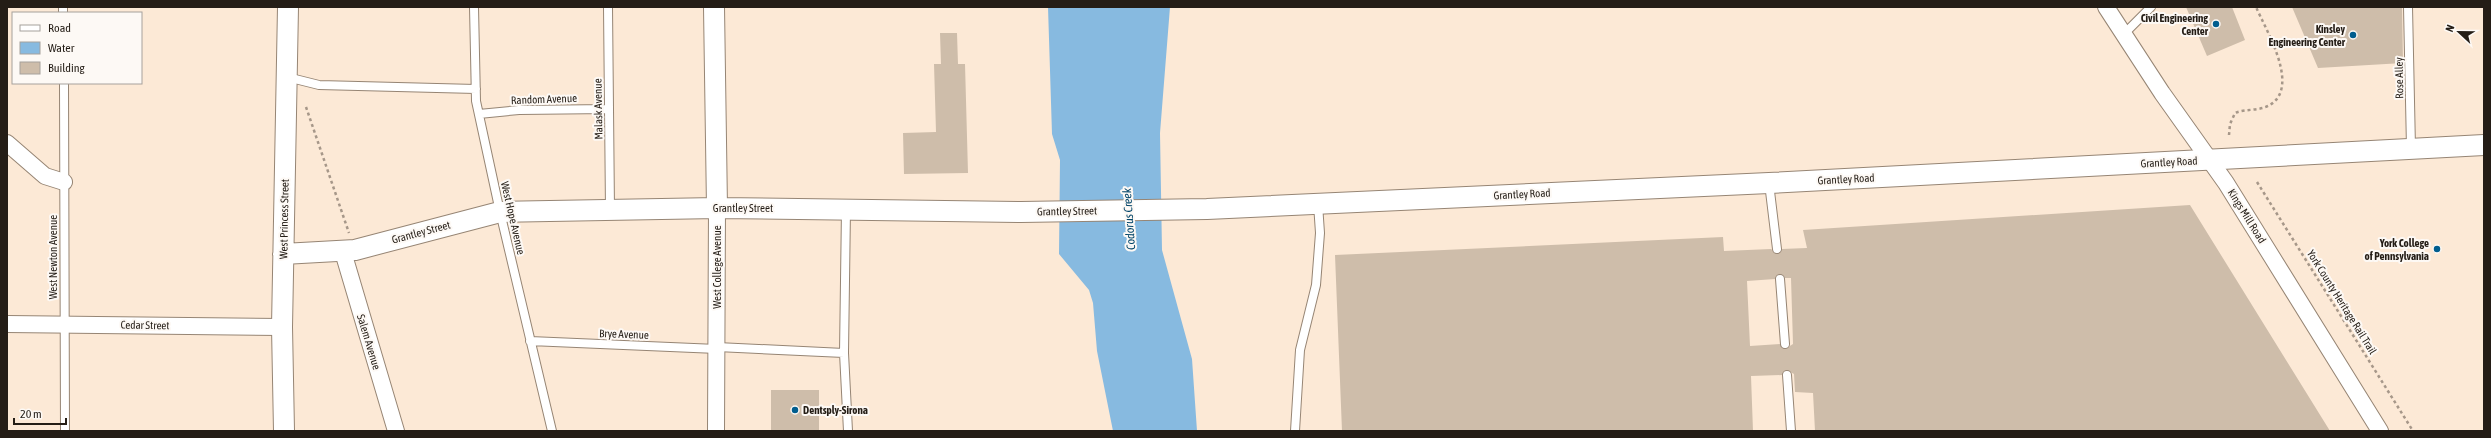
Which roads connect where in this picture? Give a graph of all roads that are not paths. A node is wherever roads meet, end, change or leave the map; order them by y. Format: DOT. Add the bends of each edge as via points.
graph roads {
  1 [pos="288,7"];
  2 [pos="474,7"];
  3 [pos="608,7"];
  4 [pos="714,7"];
  5 [pos="2106,7"];
  6 [pos="2151,7"];
  7 [pos="2408,7"];
  8 [pos="2125,33"];
  9 [pos="291,78"];
  10 [pos="64,84"];
  11 [pos="476,88"];
  12 [pos="609,109"];
  13 [pos="479,114"];
  14 [pos="7,144"];
  15 [pos="2484,145"];
  16 [pos="2411,149"];
  17 [pos="2210,160"];
  18 [pos="64,182"];
  19 [pos="1769,183"];
  20 [pos="1318,204"];
  21 [pos="717,208"];
  22 [pos="846,209"];
  23 [pos="1207,209"];
  24 [pos="610,211"];
  25 [pos="500,212"];
  26 [pos="1777,249"];
  27 [pos="349,251"];
  28 [pos="284,254"];
  29 [pos="1780,279"];
  30 [pos="7,324"];
  31 [pos="64,324"];
  32 [pos="282,327"];
  33 [pos="530,341"];
  34 [pos="1785,344"];
  35 [pos="717,348"];
  36 [pos="844,353"];
  37 [pos="1787,375"];
  38 [pos="65,431"];
  39 [pos="284,431"];
  40 [pos="396,431"];
  41 [pos="552,431"];
  42 [pos="716,431"];
  43 [pos="848,431"];
  44 [pos="1295,431"];
  45 [pos="1791,431"];
  46 [pos="2380,431"];
  1 -- 9 [label="street, West Princess Street"];
  2 -- 11 [label="lane, West Hope Avenue"];
  3 -- 12 [label="lane, Malask Avenue"];
  4 -- 21 [label="street, West College Avenue"];
  5 -- 8 [label="street, Kings Mill Road"];
  6 -- 8 [label="lane"];
  7 -- 16 [label="lane, Rose Alley"];
  8 -- 17 [label="street, Kings Mill Road" via="2162,93"];
  9 -- 11 [label="lane" via="319,85"];
  9 -- 28 [label="street, West Princess Street"];
  10 -- 18 [label="lane, West Newton Avenue"];
  11 -- 13 [label="lane, West Hope Avenue"];
  12 -- 13 [label="lane, Random Avenue" via="519,110"];
  12 -- 24 [label="lane, Malask Avenue"];
  13 -- 25 [label="lane, West Hope Avenue"];
  14 -- 18 [label="street" via="45,176"];
  15 -- 16 [label="street, Grantley Road"];
  16 -- 17 [label="street, Grantley Road"];
  17 -- 19 [label="street, Grantley Road"];
  17 -- 46 [label="street, Kings Mill Road"];
  18 -- 31 [label="lane, West Newton Avenue"];
  19 -- 20 [label="street, Grantley Road"];
  19 -- 26 [label="lane"];
  20 -- 23 [label="street, Grantley Road"];
  20 -- 44 [label="lane" via="1320,233 1316,285 1300,350"];
  21 -- 22 [label="street, Grantley Street"];
  21 -- 24 [label="street, Grantley Street"];
  21 -- 35 [label="street, West College Avenue"];
  22 -- 23 [label="street, Grantley Street" via="1022,212"];
  22 -- 36 [label="lane"];
  24 -- 25 [label="street, Grantley Street"];
  25 -- 27 [label="street, Grantley Street"];
  25 -- 33 [label="lane, West Hope Avenue"];
  27 -- 28 [label="street, Grantley Street"];
  27 -- 40 [label="street, Salem Avenue"];
  28 -- 32 [label="street, West Princess Street"];
  29 -- 34 [label="lane"];
  30 -- 31 [label="street, Cedar Street"];
  31 -- 32 [label="street, Cedar Street"];
  31 -- 38 [label="lane, West Newton Avenue"];
  32 -- 39 [label="street, West Princess Street"];
  33 -- 35 [label="lane, Brye Avenue"];
  33 -- 41 [label="lane, West Hope Avenue"];
  35 -- 36 [label="lane, Brye Avenue"];
  35 -- 42 [label="street, West College Avenue"];
  36 -- 43 [label="lane"];
  37 -- 45 [label="lane"];
}
